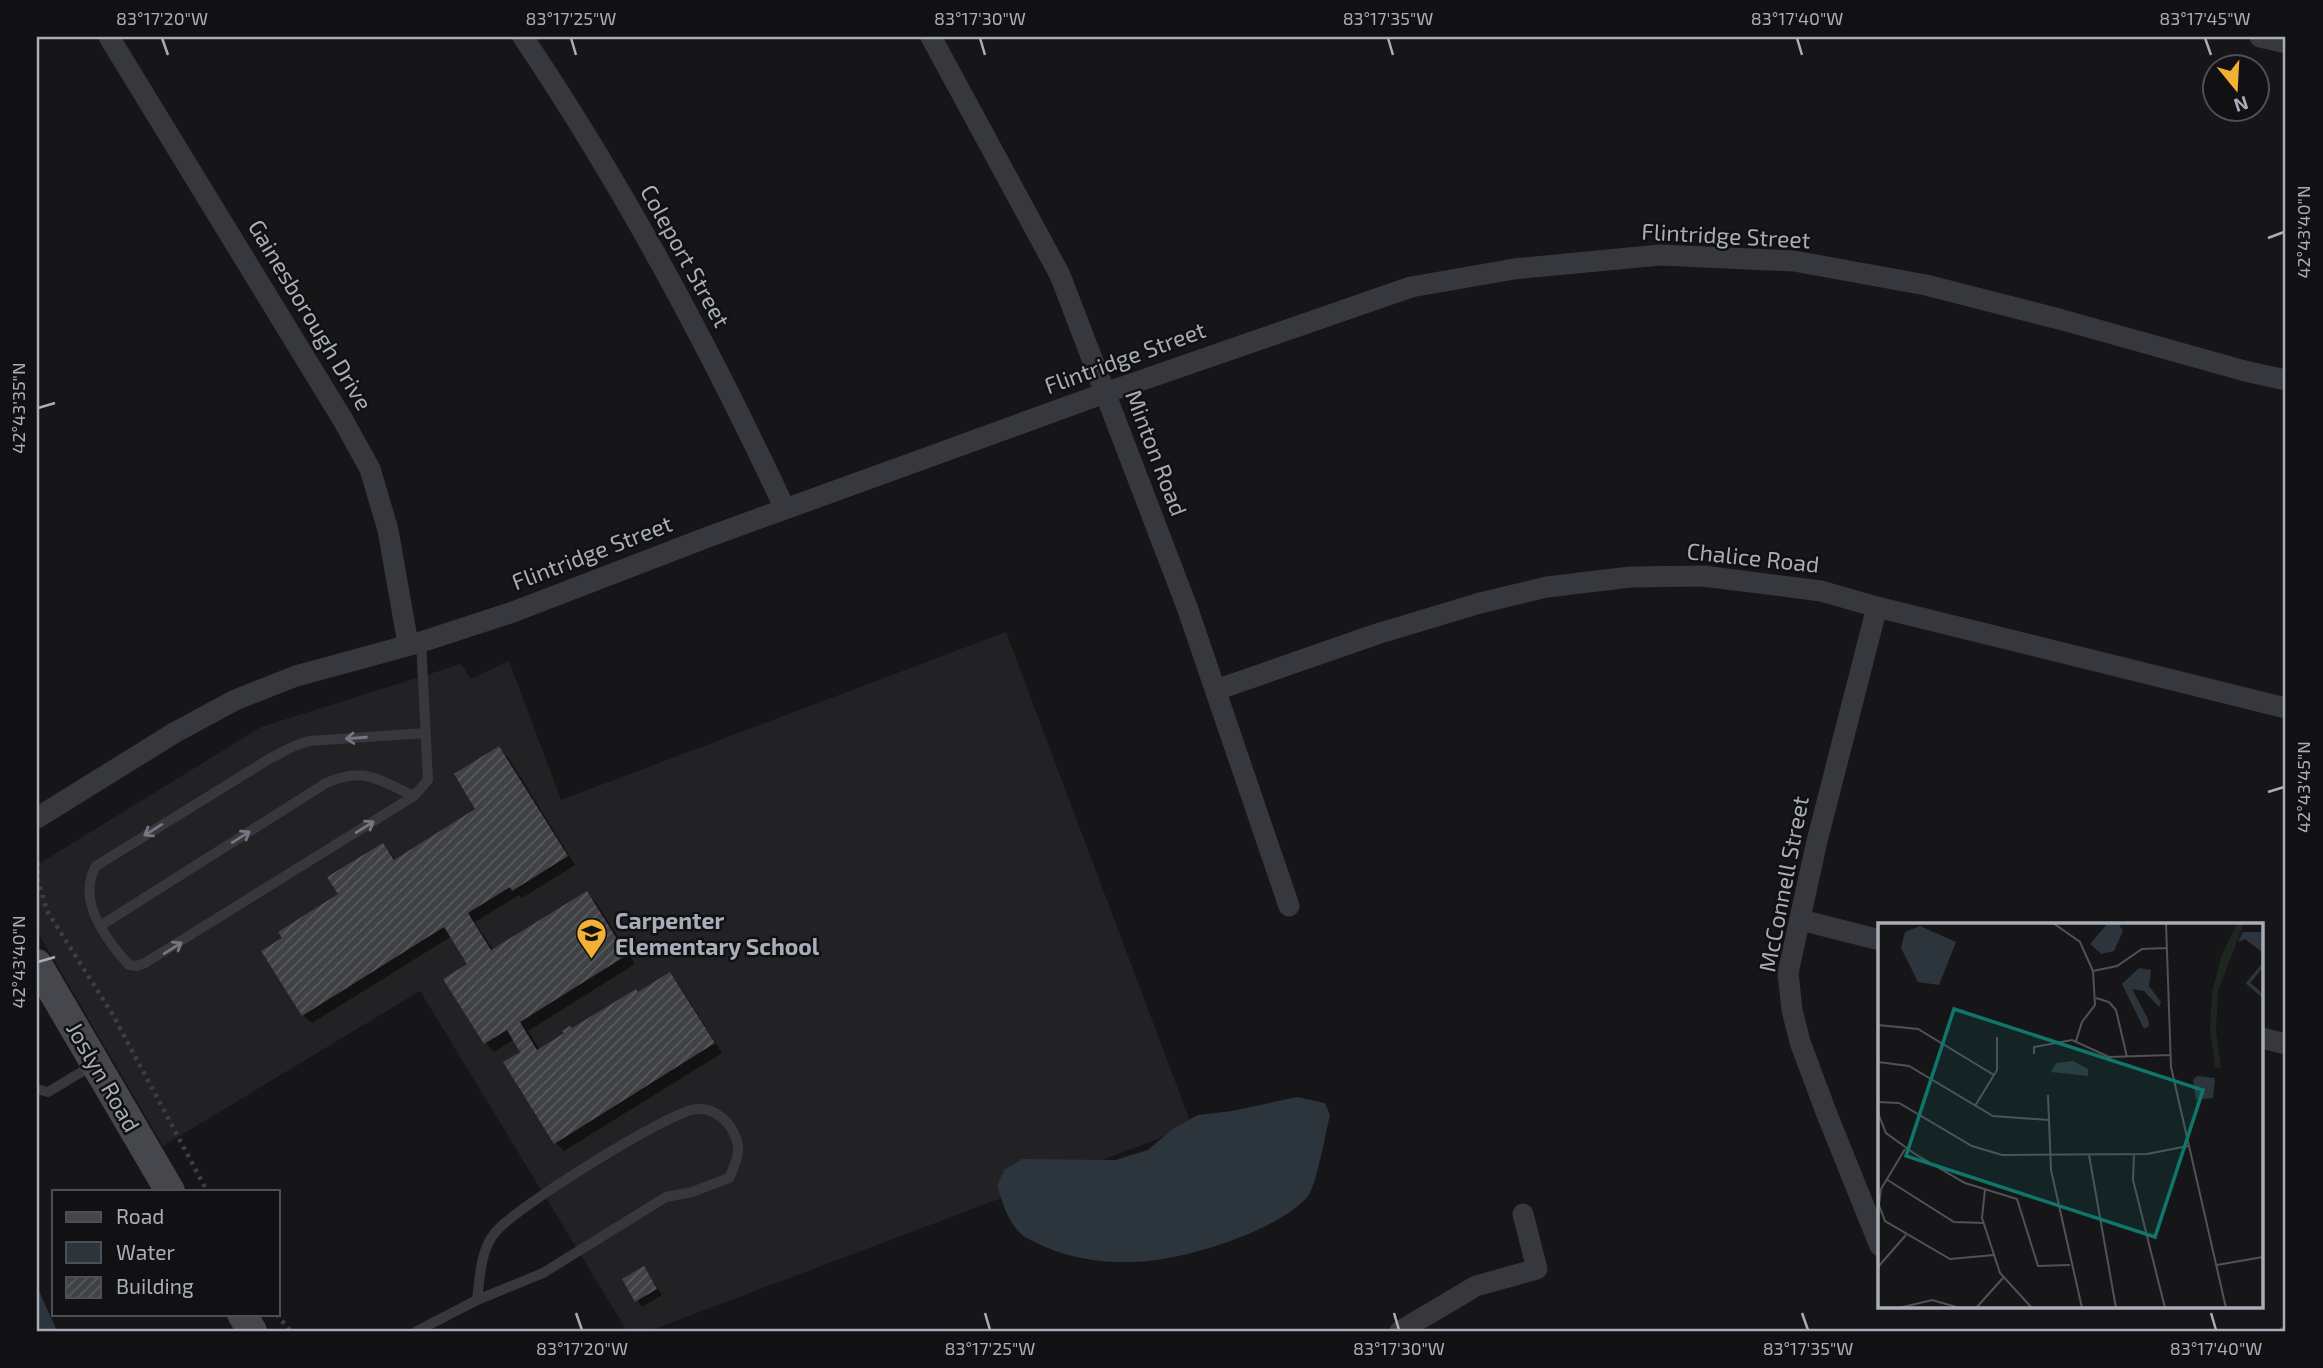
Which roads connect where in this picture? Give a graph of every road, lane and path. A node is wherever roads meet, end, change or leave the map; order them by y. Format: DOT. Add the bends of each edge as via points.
graph roads {
  1 [pos="109,37"];
  2 [pos="523,37"];
  3 [pos="931,37"];
  4 [pos="2260,37"];
  5 [pos="2286,43"];
  6 [pos="2286,380"];
  7 [pos="1105,393"];
  8 [pos="785,509"];
  9 [pos="1877,607"];
  10 [pos="414,643"];
  11 [pos="1216,690"];
  12 [pos="2286,708"];
  13 [pos="425,733"];
  14 [pos="414,796"];
  15 [pos="37,818"];
  16 [pos="37,853"];
  17 [pos="37,876"];
  18 [pos="1289,906"];
  19 [pos="1801,920"];
  20 [pos="100,926"];
  21 [pos="1878,939"];
  22 [pos="37,964"];
  23 [pos="2264,1038"];
  24 [pos="2286,1044"];
  25 [pos="95,1063"];
  26 [pos="37,1089"];
  27 [pos="169,1190"];
  28 [pos="205,1190"];
  29 [pos="1524,1214"];
  30 [pos="1878,1241"];
  31 [pos="477,1300"];
  32 [pos="279,1316"];
  33 [pos="2286,1325"];
  34 [pos="290,1331"];
  35 [pos="417,1331"];
  36 [pos="1400,1331"];
  37 [pos="2281,1331"];
  1 -- 10 [label="street, Gainesborough Drive" via="370,469"];
  2 -- 8 [label="street, Coleport Street" via="647,236 732,396"];
  3 -- 7 [label="street, Minton Road" via="1060,275"];
  4 -- 5 [label="street"];
  6 -- 7 [label="street, Flintridge Street" via="1926,285 1794,261 1660,255 1514,269 1411,287"];
  7 -- 8 [label="street, Flintridge Street"];
  7 -- 11 [label="street, Minton Road"];
  8 -- 10 [label="street, Flintridge Street" via="513,612"];
  9 -- 11 [label="street, Chalice Road" via="1821,591 1703,576 1630,577 1561,585 1377,634"];
  9 -- 12 [label="street, Chalice Road"];
  9 -- 19 [label="street, McConnell Street"];
  10 -- 13 [label="lane"];
  10 -- 15 [label="street, Flintridge Street" via="296,676 234,699"];
  11 -- 18 [label="street, Minton Road"];
  13 -- 14 [label="lane" via="428,780"];
  13 -- 20 [label="lane, one-way" via="309,741 268,759 96,866 89,893"];
  20 -- 14 [label="lane, one-way" via="326,783 355,773"];
  20 -- 14 [label="lane, one-way" via="129,965 145,963"];
  16 -- 17 [label="path"];
  17 -- 28 [label="path" via="47,911 113,1016"];
  19 -- 21 [label="street"];
  19 -- 30 [label="street, McConnell Street" via="1788,973 1792,1010 1826,1112"];
  22 -- 25 [label="street, Joslyn Road"];
  23 -- 24 [label="street"];
  25 -- 26 [label="lane" via="48,1092"];
  25 -- 27 [label="street, Joslyn Road"];
  29 -- 36 [label="street" via="1537,1269 1476,1286"];
  31 -- 31 [label="lane" via="543,1273 666,1197 729,1178 739,1157 736,1136 727,1122 711,1110 694,1109 663,1120 519,1210 494,1233 482,1259"];
  31 -- 35 [label="lane"];
  32 -- 34 [label="path"];
  33 -- 37 [label="path"];
}
